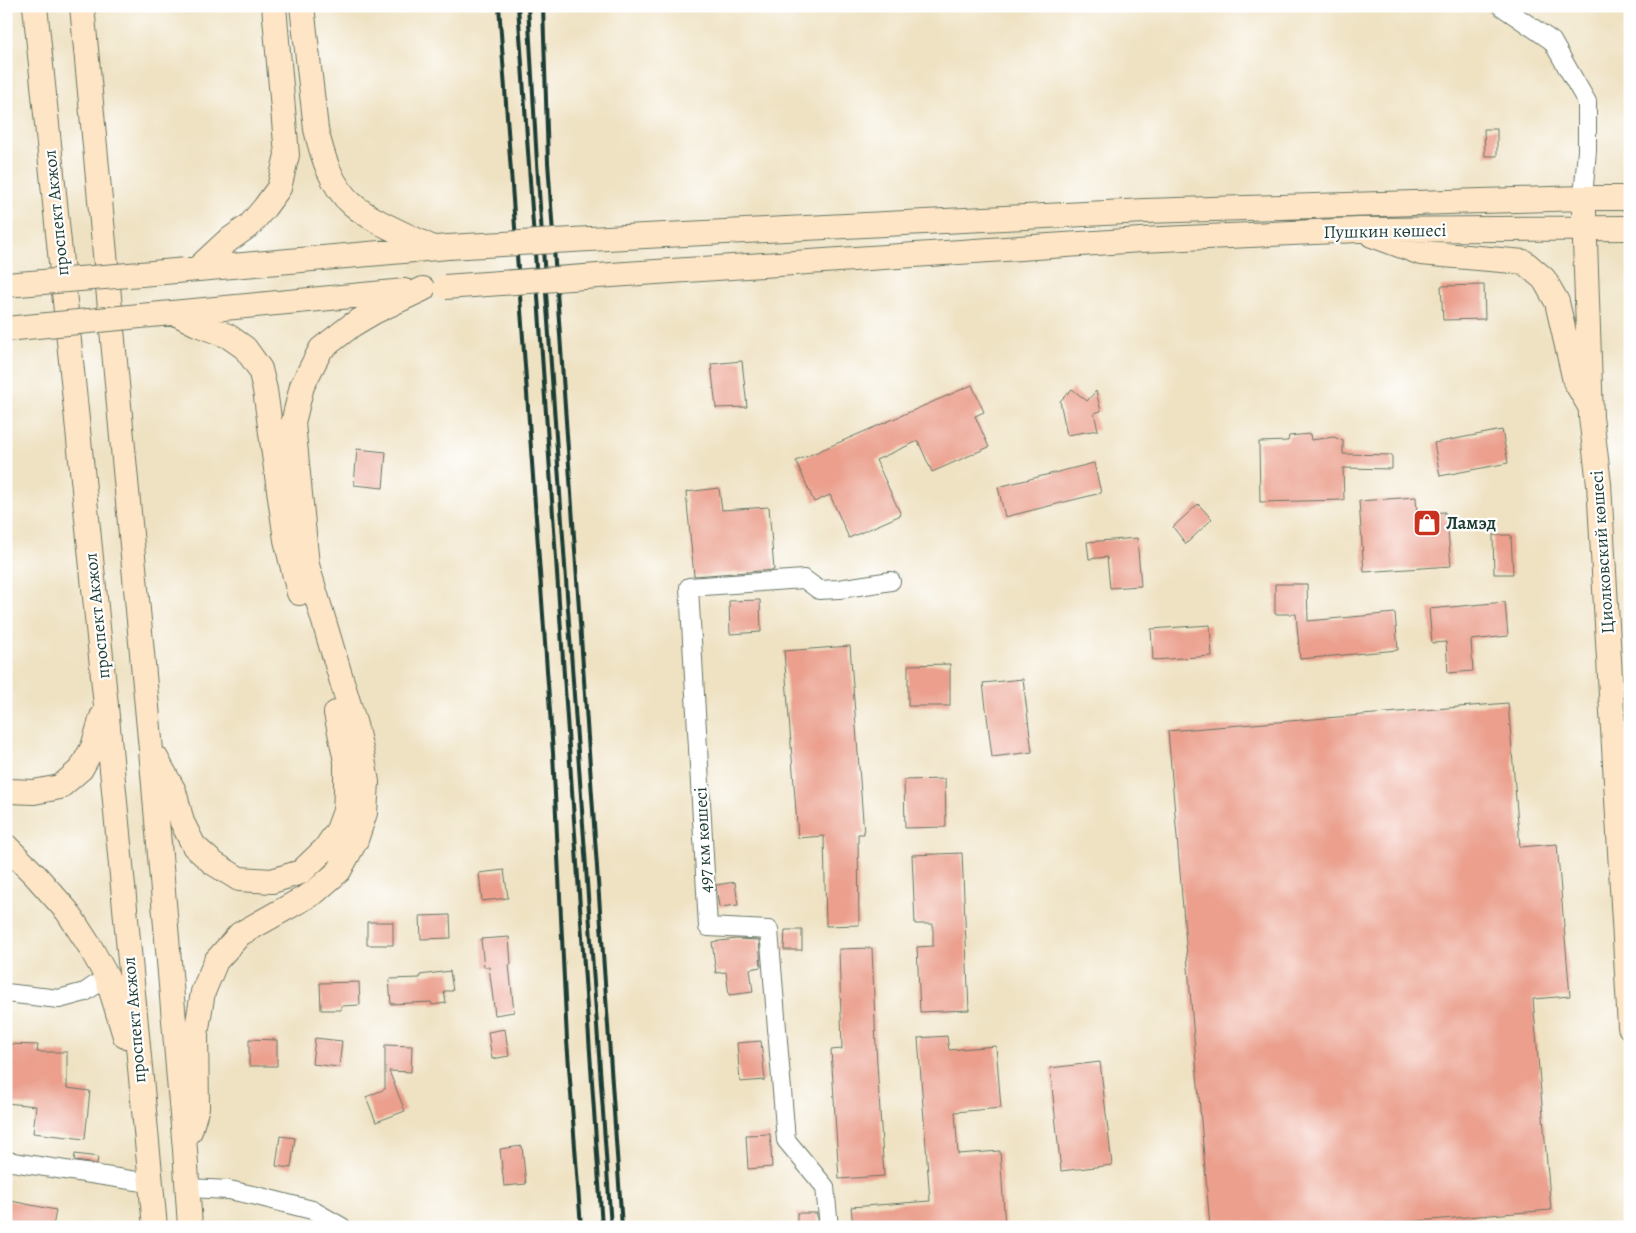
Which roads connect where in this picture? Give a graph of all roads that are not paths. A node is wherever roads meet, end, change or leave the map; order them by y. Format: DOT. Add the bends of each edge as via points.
graph roads {
  1 [pos="35,6"];
  2 [pos="82,6"];
  3 [pos="274,6"];
  4 [pos="302,6"];
  5 [pos="1501,6"];
  6 [pos="1583,198"];
  7 [pos="1630,198"];
  8 [pos="1585,228"];
  9 [pos="1630,228"];
  10 [pos="1359,230"];
  11 [pos="441,248"];
  12 [pos="197,269"];
  13 [pos="6,285"];
  14 [pos="434,288"];
  15 [pos="176,313"];
  16 [pos="6,329"];
  17 [pos="1592,408"];
  18 [pos="891,581"];
  19 [pos="106,706"];
  20 [pos="151,750"];
  21 [pos="6,790"];
  22 [pos="6,846"];
  23 [pos="107,977"];
  24 [pos="6,993"];
  25 [pos="1630,1026"];
  26 [pos="141,1091"];
  27 [pos="185,1150"];
  28 [pos="6,1161"];
  29 [pos="150,1183"];
  30 [pos="188,1188"];
  31 [pos="155,1227"];
  32 [pos="190,1227"];
  33 [pos="342,1227"];
  34 [pos="829,1227"];
  1 -- 19 [label="main road, проспект Акжол"];
  2 -- 20 [label="main road"];
  3 -- 12 [label="main road" via="287,155 279,188 250,224"];
  4 -- 11 [label="main road" via="316,128 322,154 333,178 351,204 394,229"];
  5 -- 6 [label="street" via="1552,41 1587,102"];
  6 -- 7 [label="main road, Пушкин көшесі"];
  6 -- 8 [label="main road, Циолковский көшесі"];
  6 -- 11 [label="main road, Пушкин көшесі, bridge" via="1145,211"];
  8 -- 9 [label="main road, Пушкин көшесі"];
  8 -- 10 [label="main road, Пушкин көшесі"];
  8 -- 17 [label="main road, Циолковский көшесі"];
  10 -- 14 [label="main road, Пушкин көшесі, bridge" via="1141,240"];
  10 -- 17 [label="main road" via="1421,253 1524,262 1544,279 1557,302 1575,381"];
  11 -- 12 [label="main road, Пушкин көшесі"];
  12 -- 13 [label="main road, Пушкин көшесі, bridge"];
  14 -- 15 [label="main road, Пушкин көшесі"];
  14 -- 27 [label="main road" via="359,321 321,349 302,386 293,423 308,565 362,754 367,782 365,813 340,871 315,892 240,934 216,961 203,992 196,1034 197,1107"];
  15 -- 16 [label="main road, Пушкин көшесі, bridge"];
  15 -- 20 [label="main road" via="228,336 245,348 260,369 292,572 337,716 346,761 345,811 338,830 326,849 301,872 272,881 239,879 194,846 182,822 174,791"];
  17 -- 25 [label="main road, Циолковский көшесі" via="1600,494"];
  18 -- 34 [label="street, 497 км көшесі" via="830,590 819,590 804,579 688,587 708,927 769,930 786,1140 825,1186"];
  19 -- 21 [label="main road" via="93,747 81,769 60,787 34,792"];
  19 -- 26 [label="main road, проспект Акжол"];
  20 -- 27 [label="main road"];
  22 -- 23 [label="main road" via="66,911"];
  23 -- 24 [label="street" via="85,992 59,998"];
  23 -- 26 [label="main road"];
  26 -- 29 [label="main road, проспект Акжол"];
  27 -- 30 [label="main road"];
  28 -- 29 [label="street"];
  29 -- 31 [label="main road, проспект Акжол"];
  30 -- 32 [label="main road"];
  30 -- 33 [label="street" via="229,1190 257,1196 312,1210"];
}
